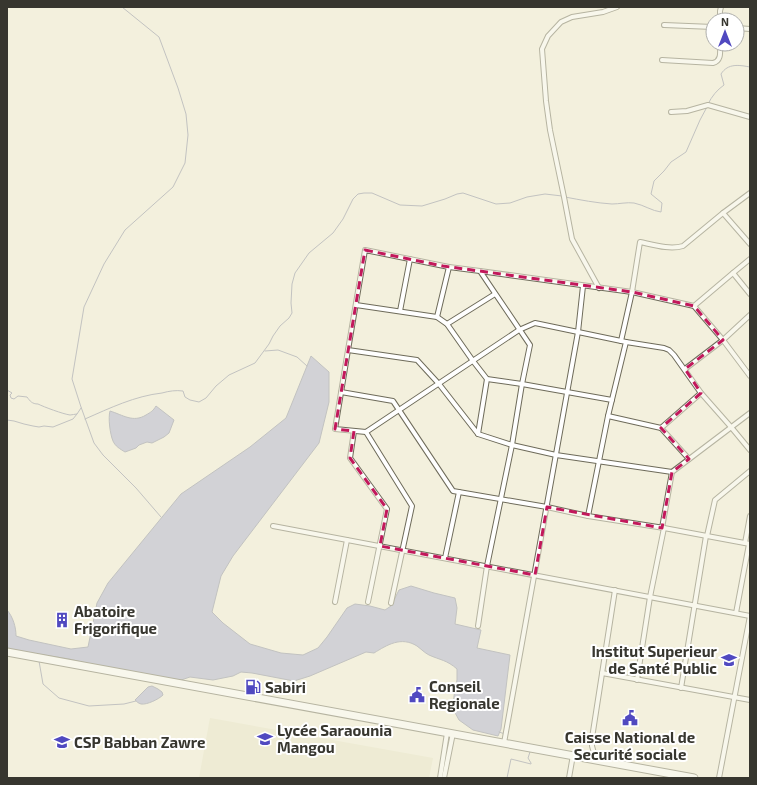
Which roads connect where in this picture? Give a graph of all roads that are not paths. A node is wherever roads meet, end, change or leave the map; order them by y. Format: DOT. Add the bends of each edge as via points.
graph roads {
  1 [pos="617,7"];
  2 [pos="664,25"];
  3 [pos="705,27"];
  4 [pos="719,52"];
  5 [pos="662,60"];
  6 [pos="671,112"];
  7 [pos="750,117"];
  8 [pos="750,193"];
  9 [pos="723,213"];
  10 [pos="750,244"];
  11 [pos="410,259"];
  12 [pos="750,259"];
  13 [pos="449,267"];
  14 [pos="480,271"];
  15 [pos="733,273"];
  16 [pos="583,286"];
  17 [pos="599,288"];
  18 [pos="632,292"];
  19 [pos="495,294"];
  20 [pos="750,294"];
  21 [pos="356,305"];
  22 [pos="694,306"];
  23 [pos="400,311"];
  24 [pos="750,315"];
  25 [pos="437,316"];
  26 [pos="447,324"];
  27 [pos="519,330"];
  28 [pos="578,332"];
  29 [pos="723,340"];
  30 [pos="624,341"];
  31 [pos="348,350"];
  32 [pos="473,361"];
  33 [pos="685,370"];
  34 [pos="750,376"];
  35 [pos="487,379"];
  36 [pos="438,384"];
  37 [pos="522,384"];
  38 [pos="341,392"];
  39 [pos="568,392"];
  40 [pos="701,393"];
  41 [pos="612,400"];
  42 [pos="399,410"];
  43 [pos="750,413"];
  44 [pos="608,416"];
  45 [pos="731,427"];
  46 [pos="661,428"];
  47 [pos="354,431"];
  48 [pos="366,432"];
  49 [pos="478,434"];
  50 [pos="512,445"];
  51 [pos="750,450"];
  52 [pos="556,455"];
  53 [pos="690,459"];
  54 [pos="599,461"];
  55 [pos="750,471"];
  56 [pos="672,472"];
  57 [pos="458,492"];
  58 [pos="501,499"];
  59 [pos="547,507"];
  60 [pos="588,516"];
  61 [pos="750,516"];
  62 [pos="273,526"];
  63 [pos="663,528"];
  64 [pos="707,536"];
  65 [pos="347,540"];
  66 [pos="748,544"];
  67 [pos="380,546"];
  68 [pos="403,550"];
  69 [pos="445,558"];
  70 [pos="488,566"];
  71 [pos="535,575"];
  72 [pos="615,590"];
  73 [pos="650,597"];
  74 [pos="335,602"];
  75 [pos="368,602"];
  76 [pos="391,603"];
  77 [pos="695,605"];
  78 [pos="736,613"];
  79 [pos="750,616"];
  80 [pos="478,626"];
  81 [pos="7,652"];
  82 [pos="602,674"];
  83 [pos="637,680"];
  84 [pos="681,688"];
  85 [pos="734,697"];
  86 [pos="750,700"];
  87 [pos="450,733"];
  88 [pos="505,739"];
  89 [pos="573,755"];
  90 [pos="596,760"];
  91 [pos="675,776"];
  92 [pos="440,778"];
  93 [pos="444,778"];
  94 [pos="569,778"];
  95 [pos="694,778"];
  96 [pos="719,778"];
  1 -- 17 [label="street" via="561,22 548,36 542,48 550,130 572,239"];
  2 -- 3 [label="street"];
  4 -- 5 [label="street" via="717,62"];
  6 -- 7 [label="street" via="708,105"];
  8 -- 9 [label="street"];
  9 -- 10 [label="street"];
  9 -- 18 [label="street" via="683,246 677,248 640,242"];
  11 -- 13 [label="street"];
  11 -- 21 [label="street" via="365,250"];
  11 -- 23 [label="street"];
  12 -- 15 [label="street"];
  13 -- 14 [label="street"];
  13 -- 25 [label="street"];
  14 -- 16 [label="street"];
  14 -- 19 [label="street"];
  15 -- 20 [label="street"];
  15 -- 22 [label="street"];
  16 -- 17 [label="street"];
  16 -- 28 [label="street"];
  17 -- 18 [label="street"];
  18 -- 22 [label="street"];
  18 -- 30 [label="street"];
  19 -- 26 [label="street"];
  19 -- 27 [label="street"];
  21 -- 23 [label="street"];
  21 -- 31 [label="street"];
  22 -- 29 [label="street"];
  23 -- 25 [label="street"];
  24 -- 29 [label="street"];
  25 -- 26 [label="street"];
  26 -- 32 [label="street"];
  27 -- 28 [label="street" via="535,322"];
  27 -- 32 [label="street"];
  27 -- 37 [label="street" via="530,346"];
  28 -- 30 [label="street"];
  28 -- 39 [label="street"];
  29 -- 33 [label="street"];
  29 -- 34 [label="street"];
  30 -- 33 [label="street" via="669,350"];
  30 -- 41 [label="street"];
  31 -- 36 [label="street" via="417,360"];
  31 -- 38 [label="street"];
  32 -- 35 [label="street"];
  32 -- 36 [label="street"];
  33 -- 40 [label="street"];
  35 -- 37 [label="street"];
  35 -- 49 [label="street"];
  36 -- 42 [label="street"];
  36 -- 49 [label="street"];
  37 -- 39 [label="street"];
  37 -- 50 [label="street"];
  38 -- 42 [label="street" via="393,401"];
  38 -- 47 [label="street" via="335,429"];
  39 -- 41 [label="street"];
  39 -- 52 [label="street"];
  40 -- 45 [label="street"];
  40 -- 46 [label="street"];
  41 -- 44 [label="street"];
  42 -- 48 [label="street"];
  42 -- 57 [label="street" via="453,491"];
  43 -- 45 [label="street"];
  44 -- 46 [label="street"];
  44 -- 54 [label="street"];
  45 -- 51 [label="street"];
  45 -- 53 [label="street"];
  46 -- 53 [label="street"];
  47 -- 48 [label="street"];
  47 -- 67 [label="street" via="350,458 387,509"];
  48 -- 68 [label="street" via="412,506"];
  49 -- 50 [label="street"];
  50 -- 52 [label="street"];
  50 -- 58 [label="street"];
  52 -- 54 [label="street"];
  52 -- 59 [label="street"];
  53 -- 56 [label="street"];
  54 -- 56 [label="street"];
  54 -- 60 [label="street"];
  55 -- 64 [label="street" via="715,500"];
  56 -- 63 [label="street"];
  57 -- 58 [label="street"];
  57 -- 69 [label="street"];
  58 -- 59 [label="street"];
  58 -- 70 [label="street"];
  59 -- 60 [label="street"];
  59 -- 71 [label="street"];
  60 -- 63 [label="street"];
  61 -- 66 [label="street"];
  62 -- 65 [label="street"];
  63 -- 64 [label="street"];
  63 -- 73 [label="street"];
  64 -- 66 [label="street"];
  64 -- 77 [label="street"];
  65 -- 67 [label="street"];
  65 -- 74 [label="street"];
  66 -- 78 [label="street"];
  67 -- 68 [label="street"];
  67 -- 75 [label="street"];
  68 -- 69 [label="street"];
  68 -- 76 [label="street"];
  69 -- 70 [label="street"];
  70 -- 71 [label="street"];
  70 -- 80 [label="street"];
  71 -- 72 [label="street"];
  71 -- 88 [label="street"];
  72 -- 73 [label="street"];
  72 -- 82 [label="street"];
  73 -- 77 [label="street"];
  73 -- 83 [label="street"];
  77 -- 78 [label="street"];
  77 -- 84 [label="street"];
  78 -- 79 [label="street"];
  79 -- 85 [label="street"];
  81 -- 87 [label="highway"];
  82 -- 83 [label="street"];
  82 -- 90 [label="street" via="592,738"];
  83 -- 84 [label="street"];
  84 -- 85 [label="street"];
  85 -- 86 [label="street"];
  85 -- 96 [label="street"];
  87 -- 88 [label="highway"];
  87 -- 92 [label="street"];
  87 -- 93 [label="street"];
  88 -- 89 [label="highway"];
  89 -- 90 [label="highway"];
  89 -- 94 [label="street"];
  90 -- 91 [label="highway"];
  91 -- 95 [label="highway"];
}
